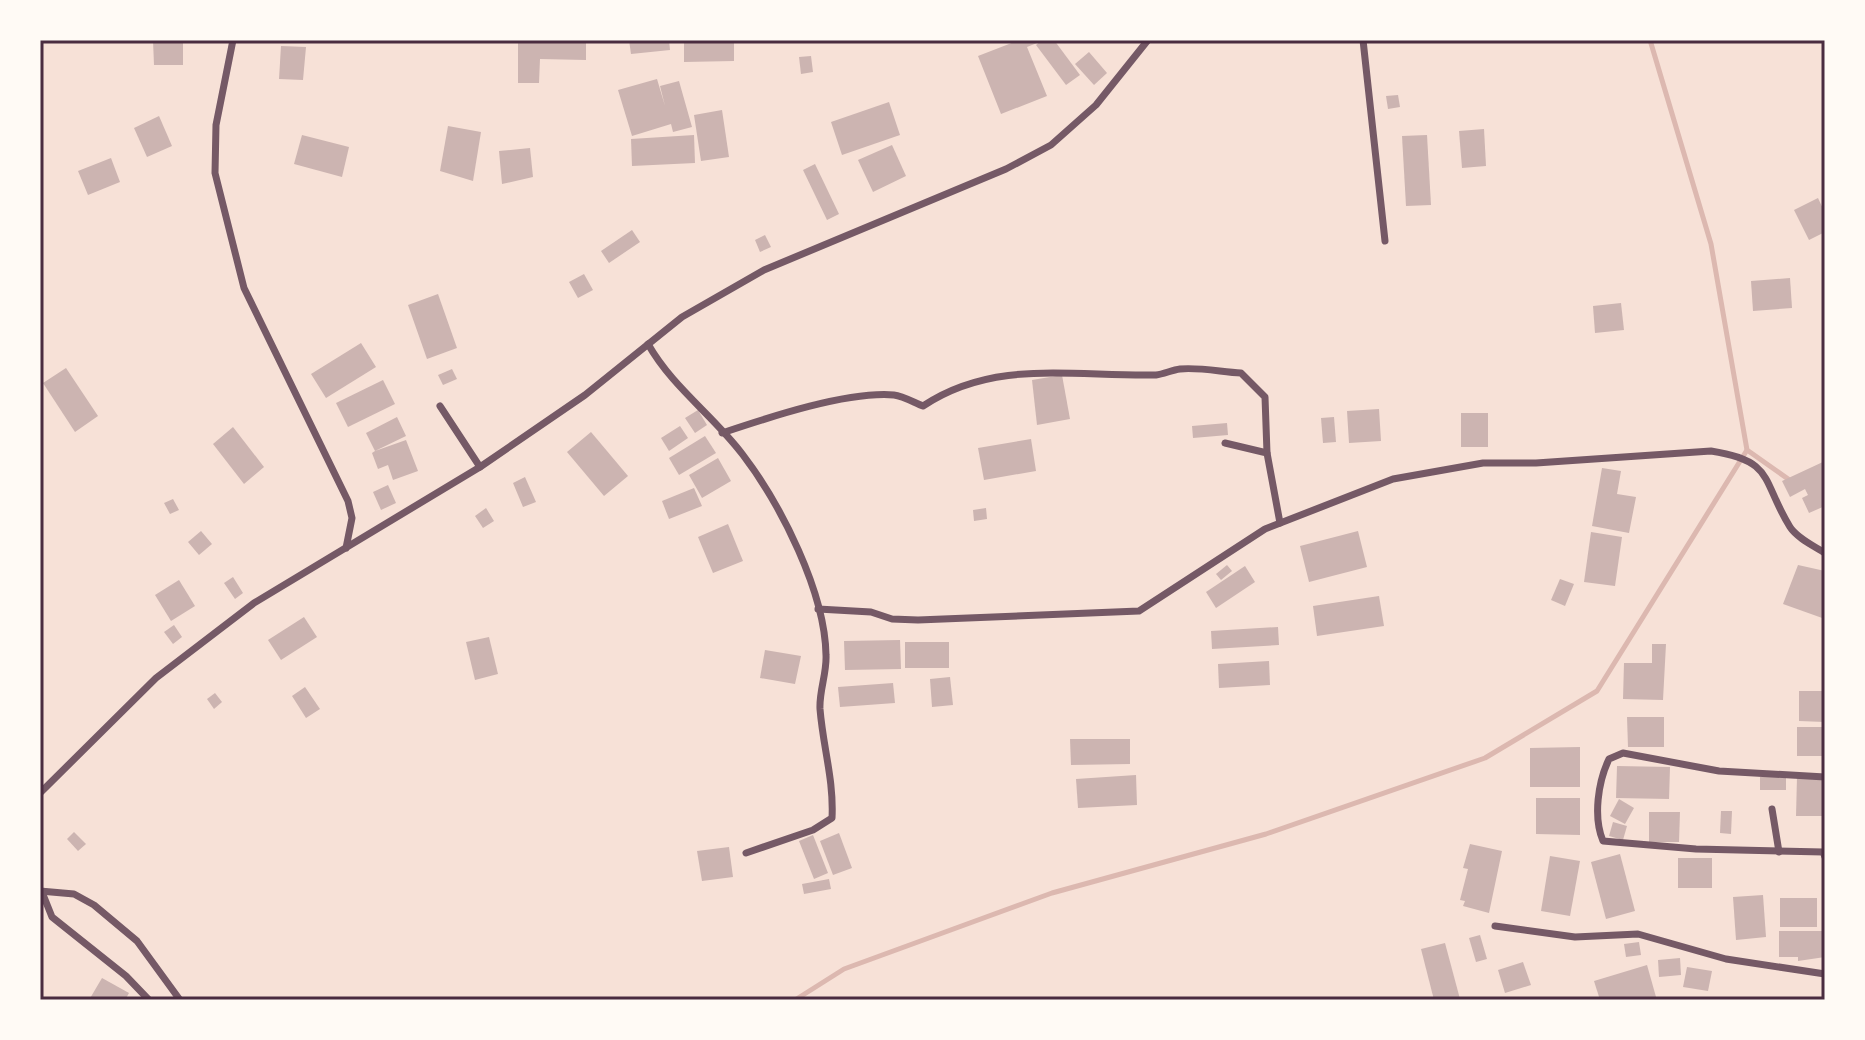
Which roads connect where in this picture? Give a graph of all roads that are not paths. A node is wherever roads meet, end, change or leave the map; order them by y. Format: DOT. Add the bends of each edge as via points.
graph roads {
  1 [pos="233,40"];
  2 [pos="1148,40"];
  3 [pos="1363,40"];
  4 [pos="1385,241"];
  5 [pos="648,344"];
  6 [pos="440,406"];
  7 [pos="722,433"];
  8 [pos="1225,443"];
  9 [pos="1267,453"];
  10 [pos="480,467"];
  11 [pos="1280,523"];
  12 [pos="346,548"];
  13 [pos="1825,553"];
  14 [pos="818,609"];
  15 [pos="1825,777"];
  16 [pos="40,793"];
  17 [pos="1772,809"];
  18 [pos="1779,852"];
  19 [pos="746,853"];
  20 [pos="1825,857"];
  21 [pos="41,891"];
  22 [pos="1495,926"];
  23 [pos="1825,974"];
  24 [pos="149,1000"];
  25 [pos="180,1000"];
  1 -- 12 [label="street" via="216,125 215,173 244,288 348,501 352,518"];
  2 -- 5 [label="street" via="1096,105 1051,145 1006,169 764,270 682,317"];
  3 -- 4 [label="street"];
  5 -- 7 [label="street" via="665,373"];
  5 -- 10 [label="street"];
  6 -- 10 [label="street"];
  7 -- 9 [label="street" via="834,402 895,395 923,406 952,387 992,378 1072,372 1160,375 1181,369 1241,373 1265,397"];
  7 -- 14 [label="street" via="767,490 817,596"];
  8 -- 9 [label="street"];
  9 -- 11 [label="street"];
  10 -- 12 [label="street"];
  11 -- 13 [label="street" via="1393,479 1432,471 1483,463 1711,451 1739,455 1762,469 1792,530"];
  11 -- 14 [label="street" via="1225,552 1139,611 918,620"];
  12 -- 16 [label="street" via="254,603 156,678"];
  14 -- 19 [label="street" via="826,655 820,706 834,786 832,818"];
  15 -- 18 [label="street" via="1719,771 1623,753 1609,759 1599,801 1603,841"];
  17 -- 18 [label="street"];
  18 -- 20 [label="street" via="1823,852"];
  21 -- 24 [label="street" via="52,917"];
  21 -- 25 [label="street" via="74,894 94,905 137,941"];
  22 -- 23 [label="street" via="1575,937 1638,934 1726,959"];
}
